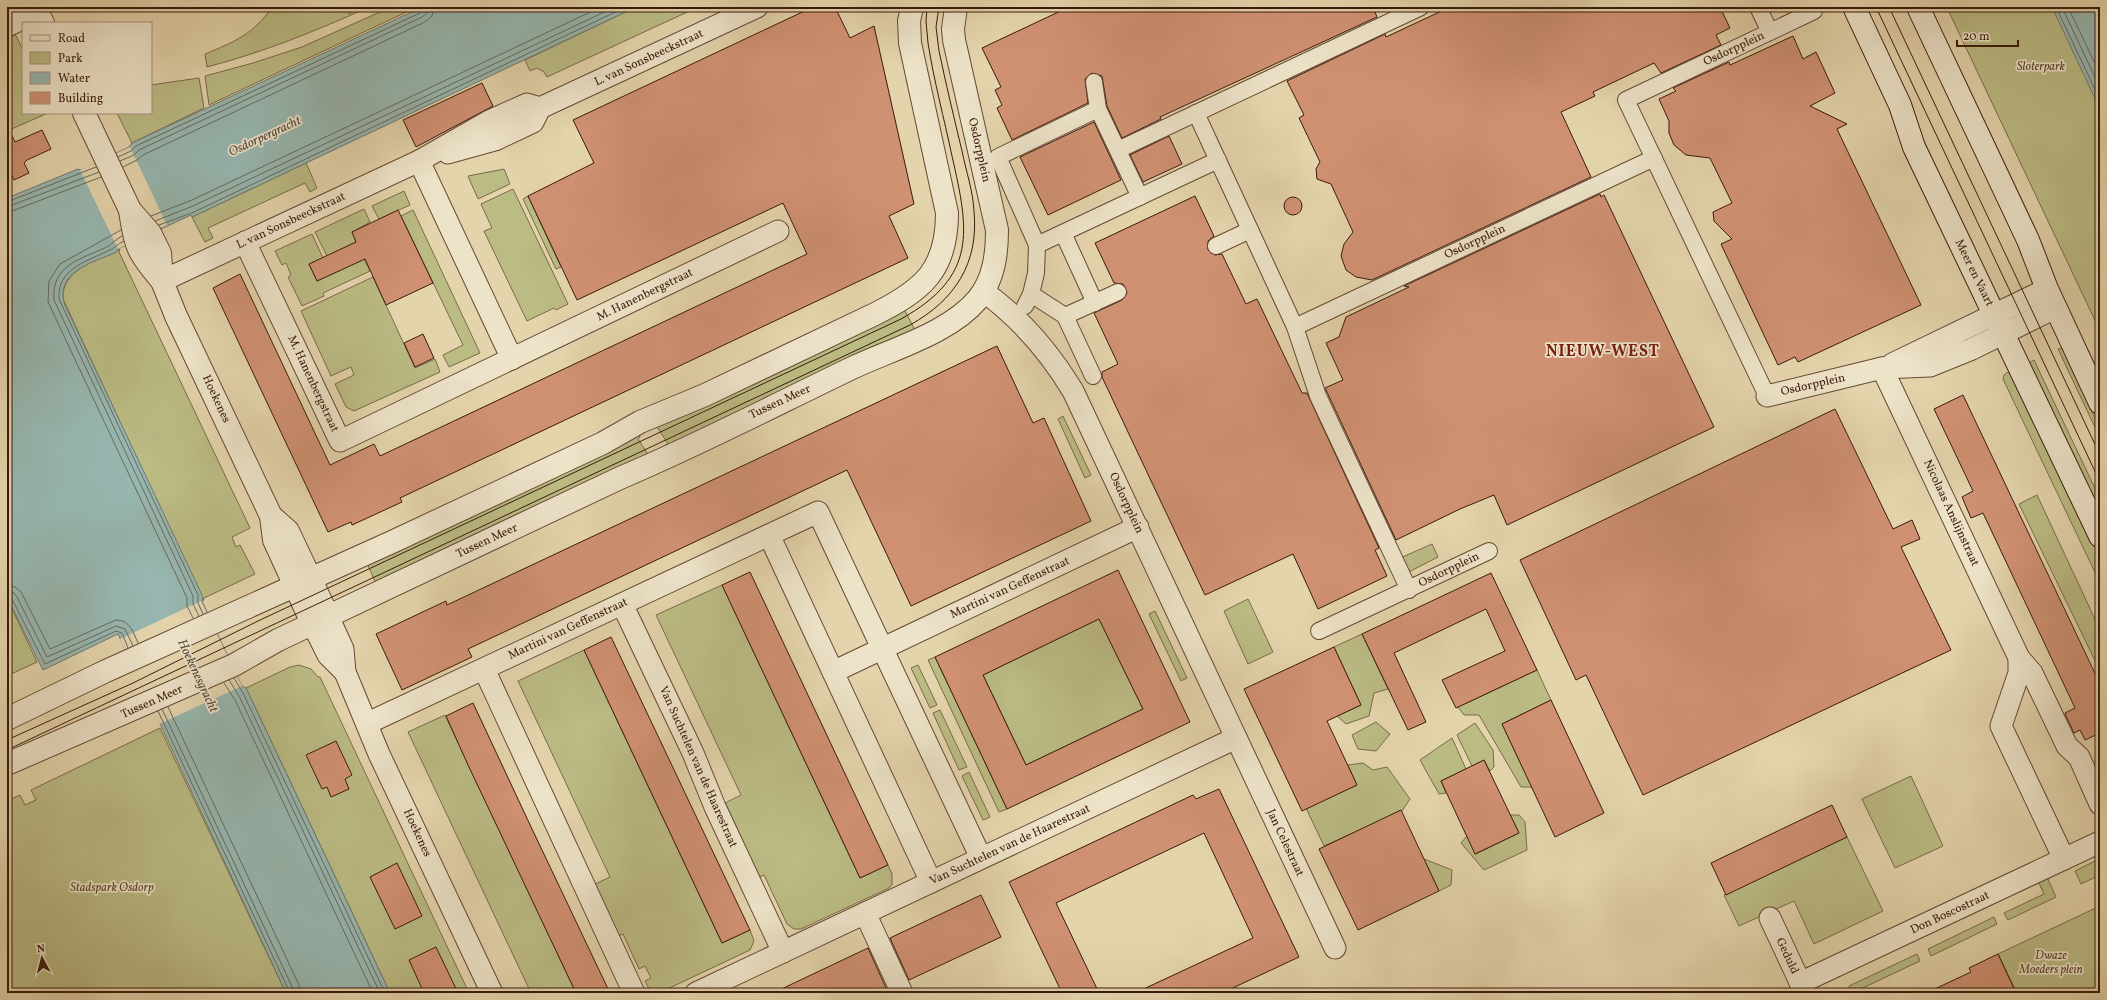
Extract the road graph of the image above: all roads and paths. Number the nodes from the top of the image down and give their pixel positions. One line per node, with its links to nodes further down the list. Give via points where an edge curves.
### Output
1 (757, 7): 19 (street, L. van Sonsbeeckstraat, via 540,108 533,122 495,140)
2 (912, 7): 45 (street, via 909,21 910,43 947,213 943,250 934,269 914,291 875,314 705,395 640,422 603,443)
3 (956, 7): 28 (street, Osdorpplein, via 954,40 997,230 996,258)
4 (1421, 7): 14 (street)
5 (1758, 7): 11 (street, Osdorpplein)
6 (1854, 7): 34 (street, Meer en Vaart, via 1900,105 1914,147)
7 (1918, 7): 30 (street, via 2028,240)
8 (1814, 11): 11 (street, Osdorpplein)
9 (38, 14): 10 (street)
10 (7, 26)
11 (1770, 32): 17 (street, Osdorpplein, via 1626,100)
12 (1094, 82): 13 (street)
13 (1098, 109): 16 (street); 25 (street, Osdorpplein, via 998,157)
14 (1196, 113): 16 (street); 18 (street, Osdorpplein)
15 (84, 114): 27 (street, Hoekenes, via 142,237 144,260)
16 (1118, 150): 20 (street)
17 (1654, 158): 35 (street, Osdorpplein); 39 (street, Osdorpplein)
18 (1218, 160): 20 (street); 21 (street, Osdorpplein)
19 (419, 161): 24 (street, L. van Sonsbeeckstraat); 36 (street)
20 (1140, 197): 23 (street)
21 (1250, 230): 26 (street); 35 (street, Osdorpplein)
22 (778, 231): 36 (street, M. Hanenbergstraat)
23 (1063, 233): 25 (street); 31 (street)
24 (245, 242): 27 (street, L. van Sonsbeeckstraat); 36 (street, M. Hanenbergstraat, via 340,441)
25 (1038, 245): 33 (street, Osdorpplein, via 1036,273 1028,300)
26 (1216, 246)
27 (162, 281): 45 (street, Hoekenes, via 176,316 271,516 288,531)
28 (983, 291): 32 (street, Osdorpplein); 41 (street, Osdorpplein, via 1016,318 1061,372 1073,391)
29 (1118, 292): 31 (street)
30 (2051, 298): 34 (street, Osdorpplein); 40 (street)
31 (1095, 302): 33 (street)
32 (965, 312): 48 (street, Tussen Meer, via 934,332)
33 (1065, 316): 38 (street)
34 (1999, 324): 37 (street, Osdorpplein); 43 (street, Meer en Vaart)
35 (1295, 327): 46 (street, Osdorpplein, via 1316,393)
36 (512, 359)
37 (1882, 368): 39 (street, Osdorpplein); 51 (street, Nicolaas Anslijnstraat)
38 (1093, 376)
39 (1767, 396)
40 (2100, 403)
41 (1138, 527): 50 (street, Martini van Geffenstraat); 56 (street, Osdorpplein)
42 (768, 535): 47 (street, Martini van Geffenstraat); 50 (street, Martini van Geffenstraat, via 818,512); 53 (street)
43 (2100, 536)
44 (1489, 551): 46 (street, Osdorpplein)
45 (303, 582): 48 (street, Hoekenes); 54 (street)
46 (1409, 590): 49 (street, Osdorpplein)
47 (622, 604): 52 (street, Martini van Geffenstraat); 66 (street, Van Suchtelen van de Haarestraat, via 694,753)
48 (320, 620): 55 (street, Hoekenes, via 328,655 345,672); 57 (street, Tussen Meer, via 268,644 234,665)
49 (1319, 631)
50 (882, 648): 53 (street, Martini van Geffenstraat); 60 (street, Martini van Geffenstraat)
51 (2019, 658): 58 (street, Nicolaas Anslijnstraat, via 2032,673 2067,746 2078,757); 61 (street, Nicolaas Anslijnstraat, via 2019,673 2001,726)
52 (484, 669): 55 (street, Martini van Geffenstraat); 69 (street)
53 (833, 672): 62 (street)
54 (7, 719)
55 (368, 723): 68 (street, Hoekenes, via 379,754)
56 (1236, 738): 60 (street, Van Suchtelen van de Haarestraat); 65 (street, Jan Celestraat)
57 (7, 764)
58 (2100, 804)
59 (2100, 842): 61 (street, Don Boscostraat)
60 (982, 858): 62 (street, Van Suchtelen van de Haarestraat)
61 (2064, 859): 67 (street, Don Boscostraat)
62 (931, 882): 63 (street, Van Suchtelen van de Haarestraat)
63 (865, 913): 66 (street, Van Suchtelen van de Haarestraat); 71 (street)
64 (1770, 918): 67 (street, Geduld)
65 (1335, 948)
66 (783, 952): 70 (street, Van Suchtelen van de Haarestraat)
67 (1802, 988)
68 (492, 993)
69 (634, 993)
70 (696, 993)
71 (902, 993)

